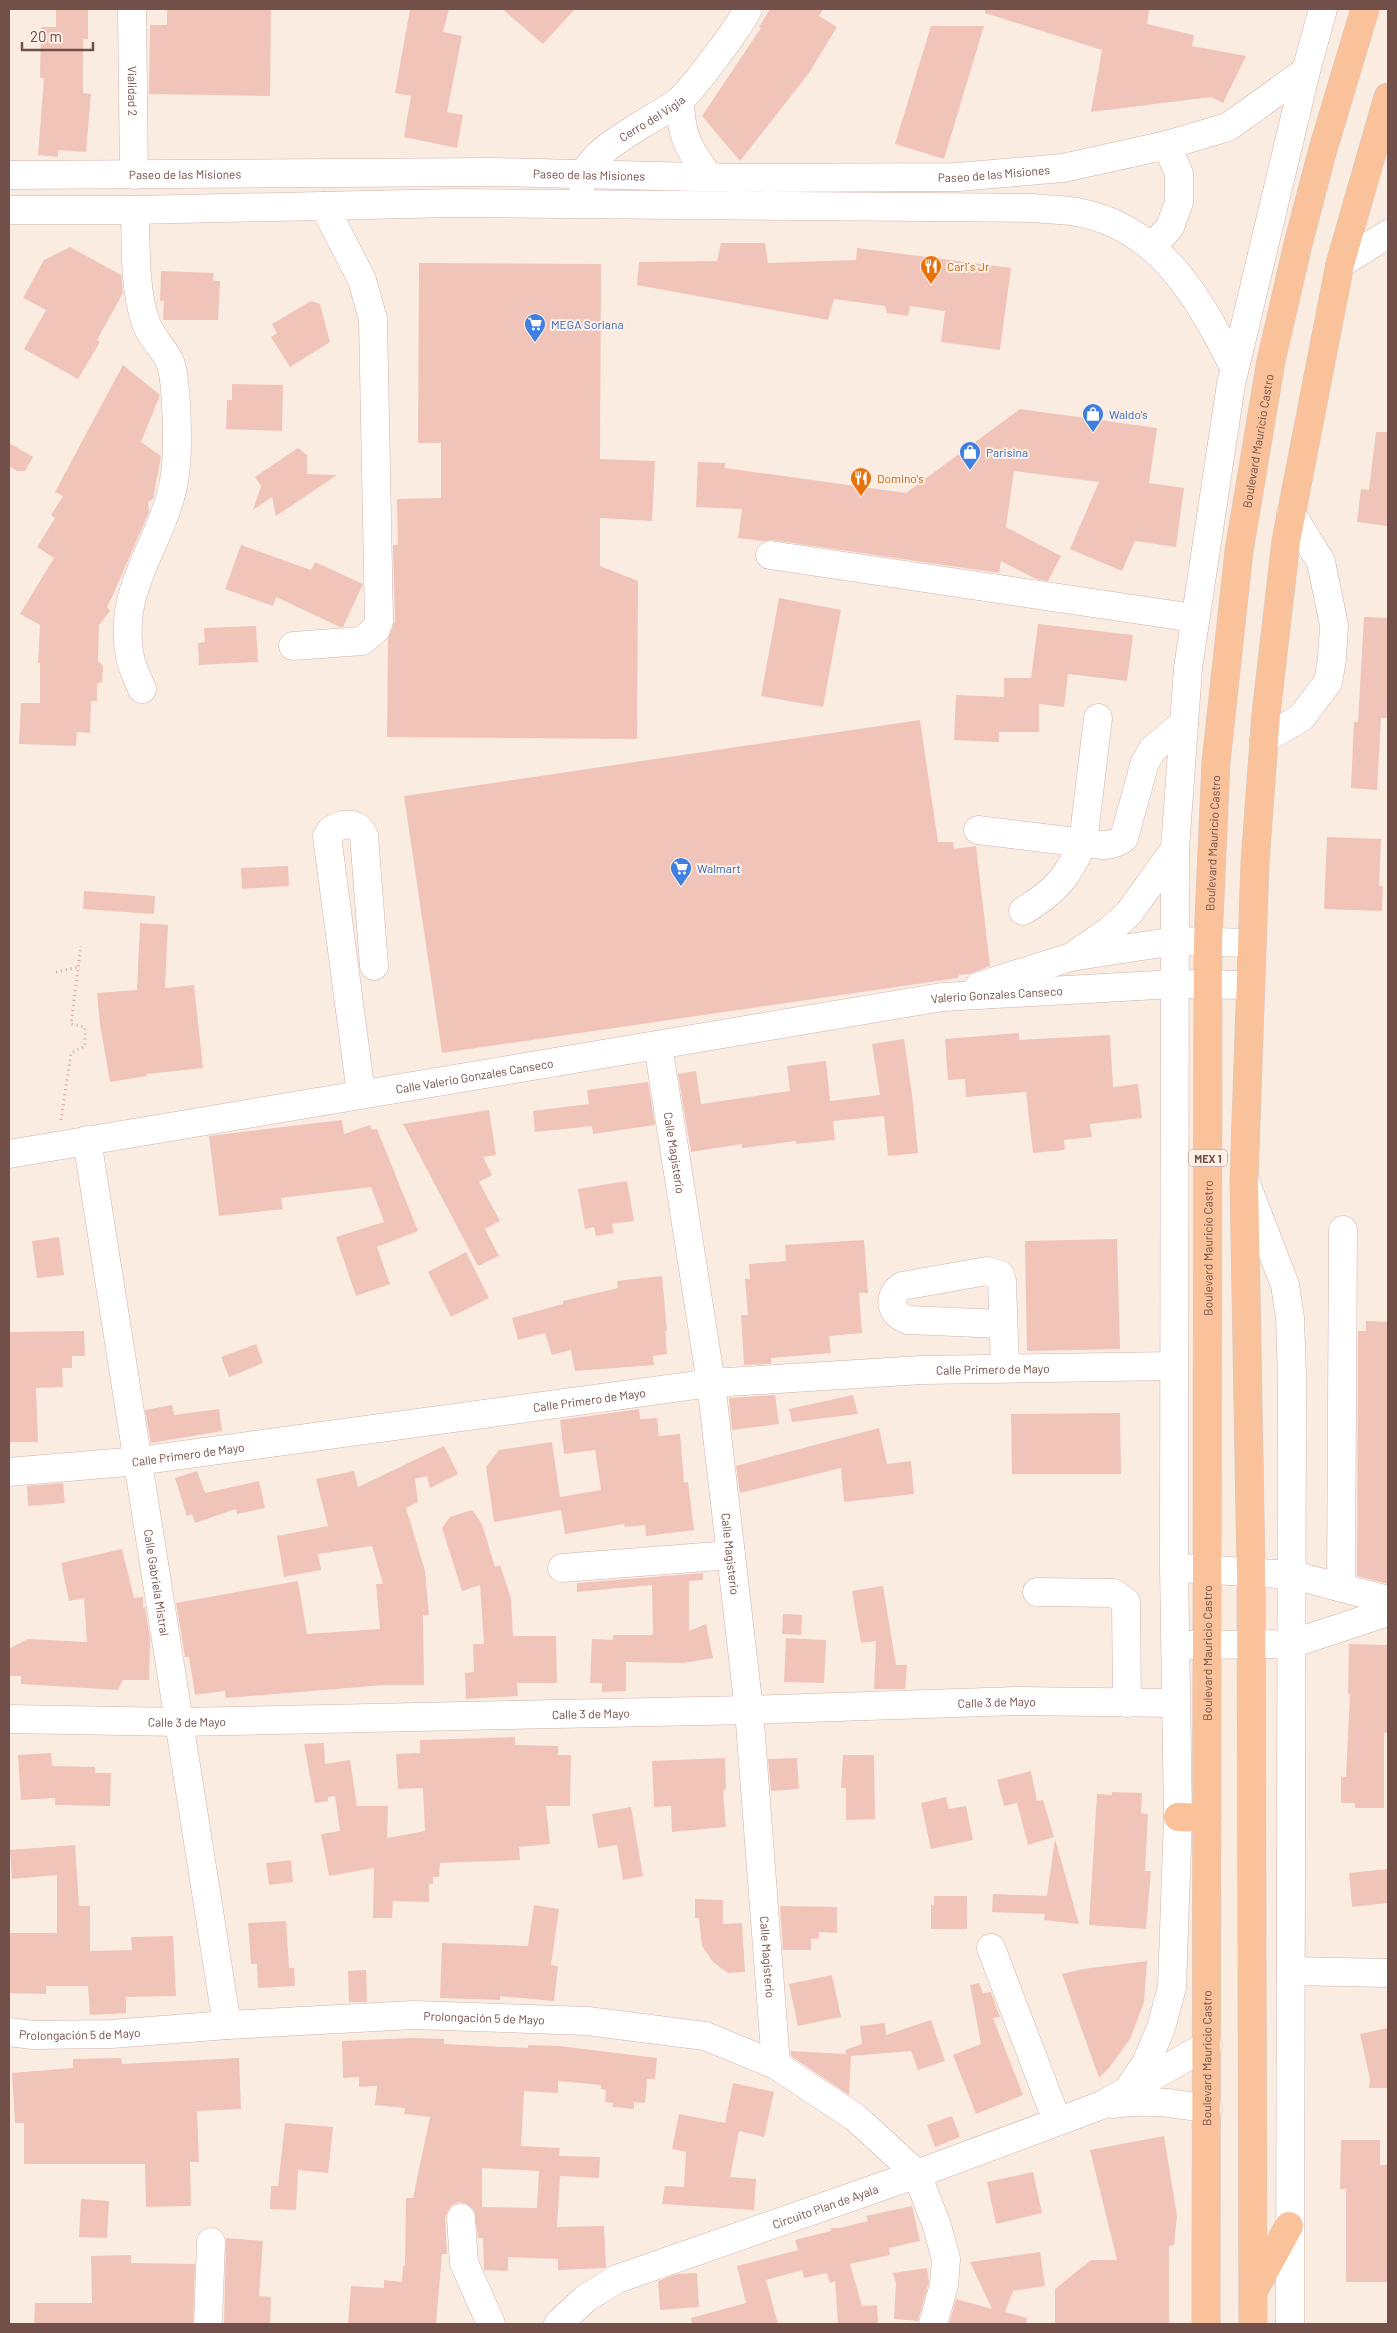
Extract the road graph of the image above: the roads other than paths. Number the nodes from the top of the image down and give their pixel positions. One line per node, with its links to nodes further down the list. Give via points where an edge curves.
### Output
1 (132, 9): 11 (street, Vialidad 2)
2 (748, 9): 7 (street)
3 (1323, 9): 5 (street)
4 (1365, 9): 36 (main road, Boulevard Mauricio Castro / MEX 1, via 1298,244 1271,361 1240,542 1216,762)
5 (1306, 71): 8 (street, Paseo de las Misiones, via 1228,127); 22 (street)
6 (1388, 97): 21 (main road, MEX 1)
7 (680, 100): 10 (street, Cerro del Vigia, via 609,146); 13 (street, Cerro del Vigia, via 681,125 686,140)
8 (1167, 145): 13 (street, Paseo de las Misiones, via 1063,168 958,178); 20 (street, via 1179,174 1179,202 1170,227)
9 (404, 173): 10 (street, Paseo de las Misiones); 11 (street, Paseo de las Misiones); 15 (street)
10 (583, 174): 13 (street, Paseo de las Misiones); 14 (street)
11 (134, 175): 12 (street, Paseo de las Misiones)
12 (9, 176)
13 (709, 177)
14 (581, 204): 15 (street); 20 (street, via 1034,208 1086,214 1130,230)
15 (406, 205): 16 (street)
16 (324, 206): 18 (street); 26 (street, via 362,280 373,319 379,621 376,629 362,641)
17 (9, 210): 18 (street)
18 (136, 210): 27 (street, via 141,302 146,324 170,362 175,385 176,464 170,501 133,588 127,626 130,658)
19 (1388, 234): 21 (street)
20 (1152, 247): 22 (street, via 1176,269)
21 (1340, 264): 23 (main road, MEX 1)
22 (1234, 367): 25 (street)
23 (1291, 513): 30 (main road, MEX 1); 30 (street, via 1321,562 1334,625 1332,659 1328,682 1301,718)
24 (770, 555): 25 (street)
25 (1194, 618): 29 (street)
26 (293, 646)
27 (142, 689)
28 (1098, 718): 32 (street)
29 (1184, 723): 32 (street, via 1153,749 1145,762 1124,838 1108,846); 33 (street)
30 (1264, 739): 37 (main road, MEX 1)
31 (978, 830): 32 (street)
32 (1083, 843): 34 (street, via 1070,870 1058,885)
33 (1175, 849): 35 (street); 38 (street, via 1129,913)
34 (1023, 911)
35 (1175, 941): 36 (street, Valerio Gonzales Canseco); 38 (street, Valerio Gonzales Canseco); 40 (street)
36 (1208, 941): 37 (street, Valerio Gonzales Canseco); 41 (main road, Boulevard Mauricio Castro / MEX 1)
37 (1252, 944): 42 (main road, MEX 1)
38 (1071, 957): 43 (street, Valerio Gonzales Canseco)
39 (374, 966): 45 (street, via 364,835 357,826 347,824 332,830 327,836)
40 (1175, 984): 41 (street, Valerio Gonzales Canseco); 43 (street, Valerio Gonzales Canseco); 51 (street)
41 (1208, 984): 42 (street, Valerio Gonzales Canseco); 59 (main road, Boulevard Mauricio Castro / MEX 1)
42 (1250, 985): 48 (main road, MEX 1)
43 (942, 997): 44 (street, Calle Valerio Gonzales Canseco)
44 (658, 1045): 45 (street, Calle Valerio Gonzales Canseco); 53 (street, Calle Magisterio)
45 (362, 1094): 46 (street, Calle Valerio Gonzales Canseco)
46 (87, 1140): 47 (street, Calle Valerio Gonzales Canseco); 54 (street, Calle Gabriela Mistral)
47 (9, 1154)
48 (1244, 1179): 60 (main road, MEX 1); 61 (street, via 1285,1285 1290,1318)
49 (1342, 1230): 62 (street)
50 (1003, 1324): 52 (street)
51 (1174, 1366): 52 (street, Calle Primero de Mayo); 57 (street)
52 (1005, 1368): 53 (street, Calle Primero de Mayo)
53 (711, 1383): 54 (street, Calle Primero de Mayo); 56 (street, Calle Magisterio)
54 (138, 1461): 55 (street, Calle Primero de Mayo); 74 (street, Calle Gabriela Mistral)
55 (9, 1472)
56 (731, 1555): 58 (street); 72 (street, Calle Magisterio)
57 (1174, 1567): 59 (street); 66 (street)
58 (562, 1568)
59 (1208, 1568): 60 (street); 68 (main road, Boulevard Mauricio Castro / MEX 1)
60 (1251, 1572): 61 (street); 69 (main road, MEX 1)
61 (1293, 1575): 62 (street); 67 (street)
62 (1341, 1588): 64 (street)
63 (1037, 1592): 70 (street, via 1114,1592 1126,1602)
64 (1388, 1600)
65 (1388, 1612): 67 (street)
66 (1175, 1644): 68 (street); 71 (street)
67 (1292, 1644): 69 (street); 78 (street)
68 (1209, 1645): 69 (street); 76 (main road, Boulevard Mauricio Castro / MEX 1)
69 (1251, 1645): 92 (main road, MEX 1)
70 (1127, 1702): 71 (street, Calle 3 de Mayo); 72 (street, Calle 3 de Mayo, via 1007,1701)
71 (1175, 1703): 75 (street)
72 (749, 1710): 74 (street, Calle 3 de Mayo); 83 (street, Calle Magisterio)
73 (9, 1719): 74 (street, Calle 3 de Mayo)
74 (179, 1722): 80 (street, Calle Gabriela Mistral)
75 (1178, 1817): 76 (main road); 84 (street, via 1172,1987 1158,2036 1146,2063)
76 (1207, 1818): 82 (main road, Boulevard Mauricio Castro / MEX 1)
77 (992, 1948): 87 (street)
78 (1291, 1971): 79 (street); 90 (street)
79 (1388, 1973)
80 (227, 2024): 81 (street, Prolongación 5 de Mayo, via 111,2034); 83 (street, Prolongación 5 de Mayo, via 414,2015 587,2021 705,2036)
81 (9, 2032)
82 (1208, 2045): 84 (street, Circuito Plan de Ayala); 86 (main road, Boulevard Mauricio Castro / MEX 1)
83 (776, 2065): 88 (street, Prolongación 5 de Mayo, via 856,2118)
84 (1127, 2092): 85 (street, Circuito Plan de Ayala)
85 (1102, 2105): 86 (street, Circuito Plan de Ayala, via 1141,2100); 87 (street, Circuito Plan de Ayala)
86 (1208, 2109): 97 (main road, Boulevard Mauricio Castro / MEX 1)
87 (1057, 2121): 88 (street, Circuito Plan de Ayala)
88 (917, 2174): 95 (street, Circuito Plan de Ayala, via 617,2279 586,2298); 96 (street, via 946,2259 944,2286)
89 (461, 2218): 94 (street, via 464,2264)
90 (1289, 2226): 92 (main road); 99 (street)
91 (211, 2242): 93 (street)
92 (1253, 2292): 98 (main road, MEX 1)
93 (208, 2324)
94 (491, 2324)
95 (558, 2324)
96 (933, 2324)
97 (1206, 2324)
98 (1253, 2324)
99 (1290, 2324)

